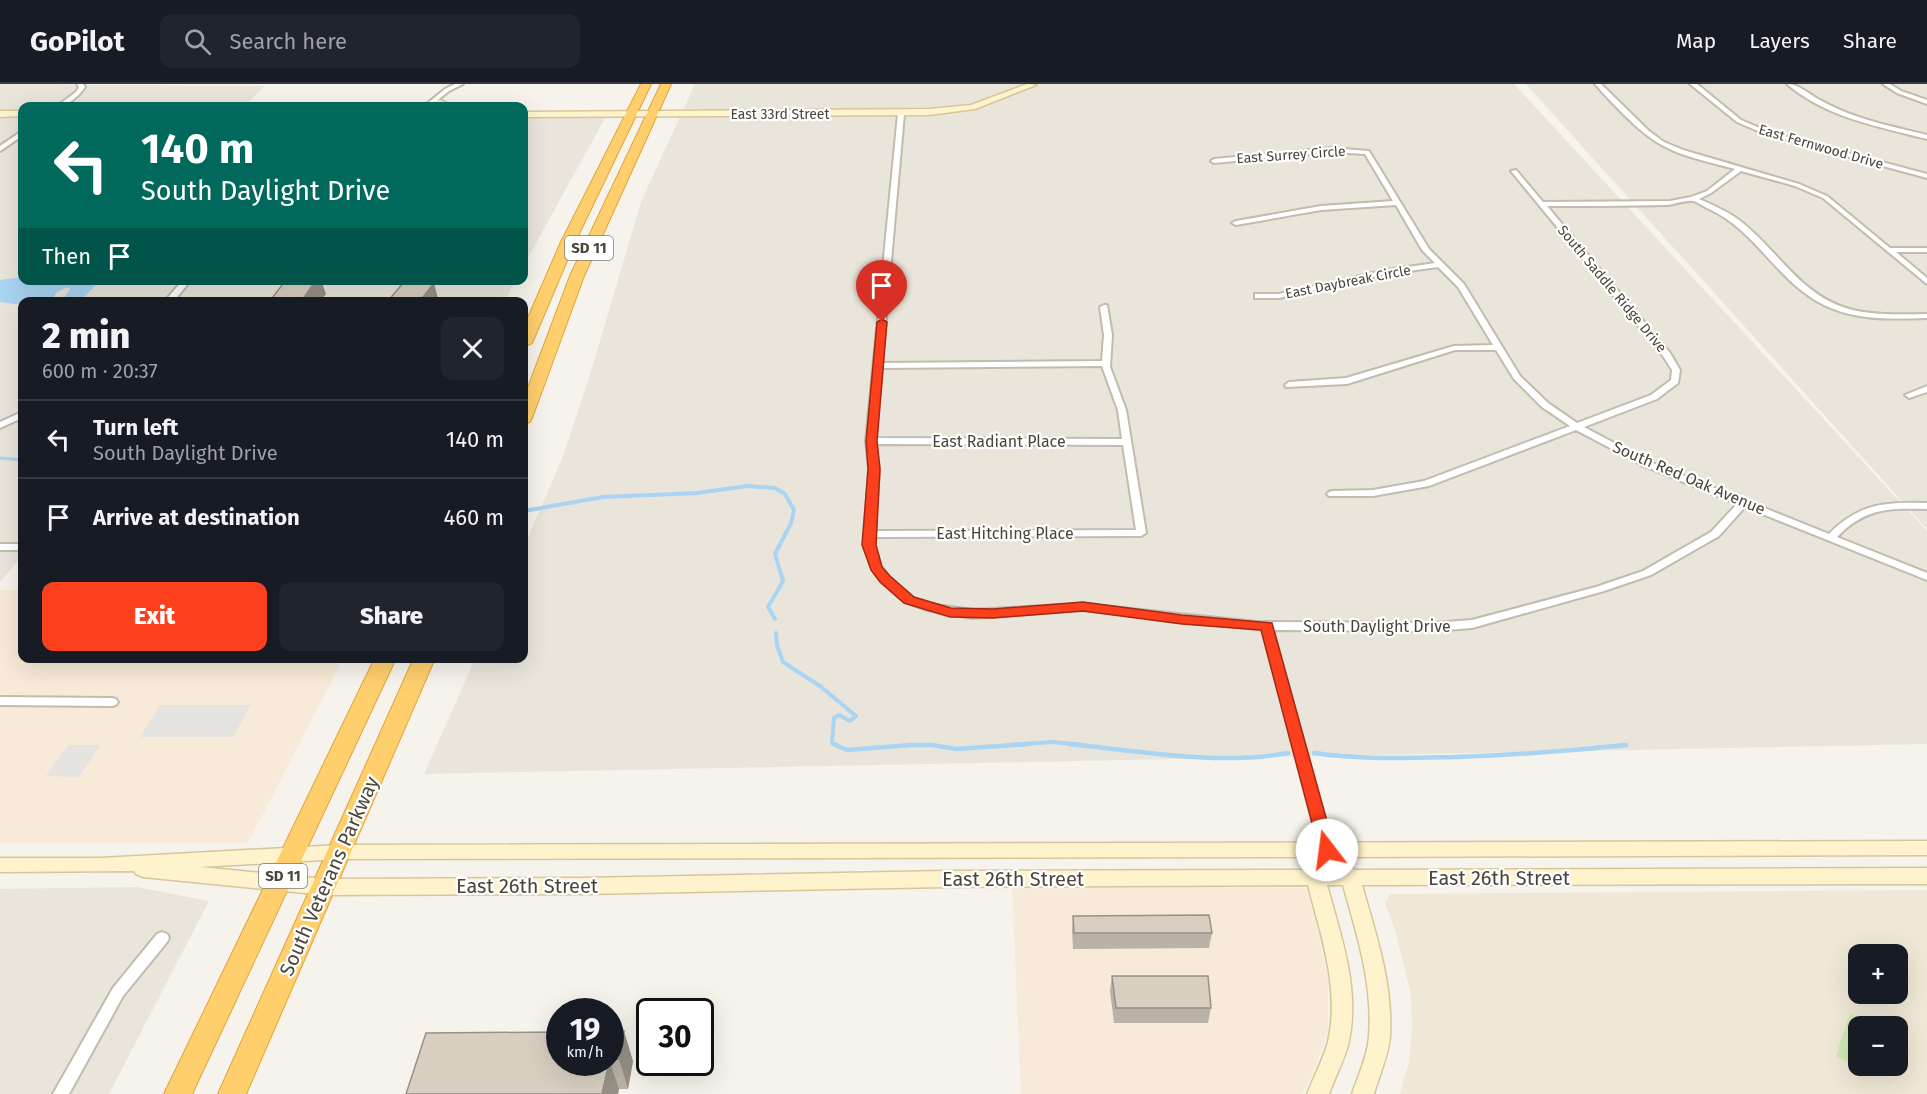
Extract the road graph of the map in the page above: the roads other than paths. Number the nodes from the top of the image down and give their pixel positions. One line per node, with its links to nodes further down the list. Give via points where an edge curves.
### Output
1 (80, 84): 10 (street, via 78,93)
2 (646, 84): 18 (highway, SD 11)
3 (666, 84): 19 (highway, SD 11)
4 (1598, 84): 25 (street, via 1662,143)
5 (1693, 84): 27 (street, East Fernwood Drive, via 1739,121 1767,134)
6 (1790, 84): 21 (street, via 1837,113)
7 (1886, 84): 13 (street)
8 (458, 85): 11 (street); 12 (street)
9 (1032, 85): 16 (main road, East 33rd Street, via 972,106)
10 (66, 102)
11 (432, 102)
12 (450, 102)
13 (1927, 102)
14 (0, 114): 15 (main road)
15 (18, 114)
16 (901, 114): 19 (main road, East 33rd Street); 44 (street, South Daylight Drive)
17 (528, 115): 18 (main road, East 33rd Street)
18 (630, 115): 19 (main road, East 33rd Street); 41 (highway, SD 11)
19 (651, 115): 48 (highway, SD 11, via 573,285)
20 (18, 136): 22 (street)
21 (1927, 137)
22 (0, 149)
23 (1367, 152): 24 (street, East Surrey Circle, via 1331,150); 29 (street, South Red Oak Avenue)
24 (1214, 160)
25 (1740, 168): 28 (street); 32 (street, via 1825,197)
26 (1514, 171): 30 (street, South Saddle Ridge Drive)
27 (1927, 176)
28 (1693, 199): 30 (street, via 1671,203); 40 (street, via 1740,224 1809,292 1828,305 1865,315)
29 (1397, 203): 31 (street, via 1321,208); 34 (street, South Red Oak Avenue)
30 (1541, 204): 51 (street, South Saddle Ridge Drive, via 1676,370 1675,381 1654,398)
31 (1236, 224)
32 (1890, 250): 33 (street); 35 (street)
33 (1927, 250)
34 (1438, 265): 37 (street, East Daybreak Circle, via 1278,296); 42 (street, South Red Oak Avenue, via 1461,286)
35 (1927, 282)
36 (183, 285): 38 (street)
37 (1258, 296)
38 (173, 297)
39 (1104, 307): 43 (street)
40 (1927, 316)
41 (528, 335)
42 (1498, 347): 45 (street, via 1454,348 1347,381); 51 (street, South Red Oak Avenue, via 1526,388)
43 (1106, 363): 44 (street); 53 (street, via 1122,410)
44 (878, 366): 52 (street, South Daylight Drive)
45 (1289, 385)
46 (1927, 389): 47 (street)
47 (1909, 395)
48 (528, 407)
49 (18, 417): 50 (street)
50 (0, 425)
51 (1576, 426): 54 (street, South Saddle Ridge Drive, via 1426,484 1373,494); 55 (street, South Red Oak Avenue, via 1647,464)
52 (872, 441): 53 (street, East Radiant Place); 57 (street, South Daylight Drive)
53 (1126, 442): 57 (street, East Hitching Place, via 1141,533)
54 (1332, 494)
55 (1744, 502): 58 (street, South Red Oak Avenue); 62 (street, South Daylight Drive, via 1714,534 1647,573 1509,615 1472,624 1433,627)
56 (1927, 506): 58 (street, via 1866,510 1845,520)
57 (870, 534): 62 (street, South Daylight Drive, via 870,555 885,579 909,600 927,607 972,614 1083,607)
58 (1831, 537): 61 (street, South Red Oak Avenue)
59 (0, 547): 60 (street)
60 (18, 547)
61 (1927, 577)
62 (1267, 626): 68 (street)
63 (384, 663): 70 (highway, SD 11)
64 (423, 663): 69 (highway, South Veterans Parkway / SD 11)
65 (0, 701): 66 (street)
66 (112, 702)
67 (1927, 848): 68 (main road, East 26th Street)
68 (1327, 850): 69 (main road, East 26th Street); 74 (main road); 75 (main road)
69 (340, 852): 70 (main road, East 26th Street); 77 (highway, South Veterans Parkway / SD 11)
70 (294, 854): 72 (main road, East 26th Street); 76 (highway, SD 11)
71 (0, 865): 72 (main road, East 26th Street)
72 (101, 865): 76 (main road, East 26th Street)
73 (1927, 876): 75 (main road, East 26th Street)
74 (1316, 878): 75 (main road, East 26th Street); 77 (main road, East 26th Street); 82 (main road, via 1339,968 1342,1006 1338,1042)
75 (1350, 878): 83 (main road, via 1379,993 1380,1038)
76 (280, 882): 77 (main road, East 26th Street); 80 (highway, SD 11)
77 (324, 886): 81 (highway, South Veterans Parkway / SD 11)
78 (162, 938): 79 (street, via 118,992)
79 (61, 1094)
80 (178, 1094)
81 (232, 1094)
82 (1318, 1094)
83 (1363, 1094)

